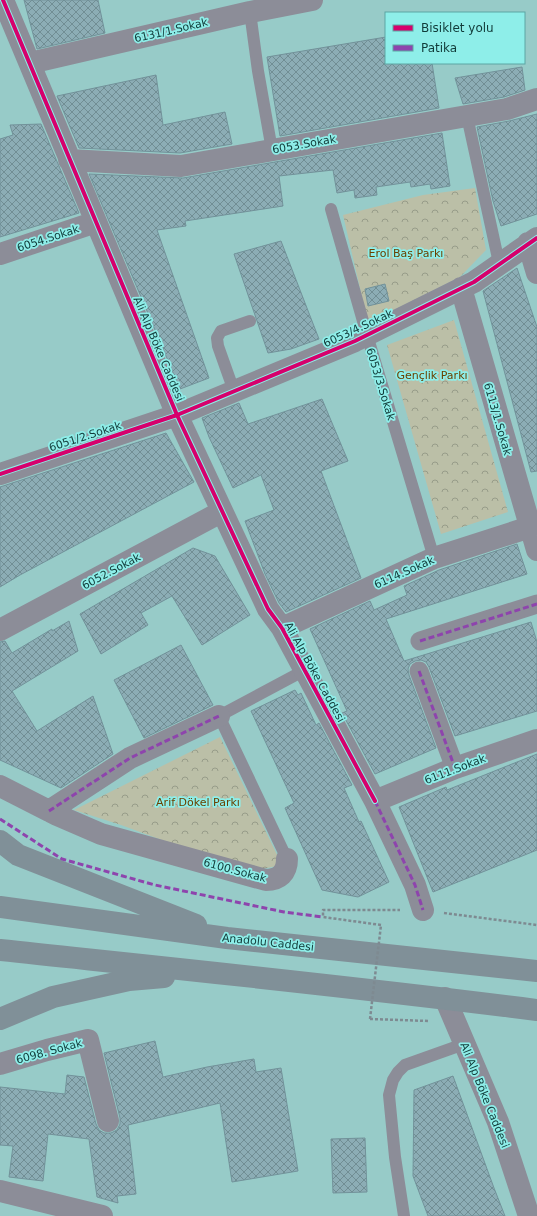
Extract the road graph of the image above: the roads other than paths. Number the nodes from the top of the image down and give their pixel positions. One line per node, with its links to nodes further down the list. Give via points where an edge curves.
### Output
1 (3, 0): 4 (street, Ali Alp Böke Caddesi)
2 (312, 0): 3 (street, 6131/1.Sokak)
3 (250, 12): 4 (street, 6131/1.Sokak); 7 (lane)
4 (30, 63): 8 (street, Ali Alp Böke Caddesi)
5 (537, 99): 6 (street, 6053.Sokak)
6 (467, 116): 7 (street, 6053.Sokak); 13 (lane)
7 (272, 150): 8 (street, 6053.Sokak, via 181,166)
8 (69, 160): 10 (street, Ali Alp Böke Caddesi)
9 (331, 209): 17 (lane, 6053/3.Sokak)
10 (96, 222): 12 (street, 6054.Sokak); 19 (street, Ali Alp Böke Caddesi)
11 (532, 240): 13 (street, 6053/4.Sokak); 14 (street)
12 (0, 254)
13 (499, 264): 15 (street, 6053/4.Sokak)
14 (537, 273)
15 (461, 288): 17 (street, 6053/4.Sokak); 22 (street, 6113/1.Sokak)
16 (250, 321): 18 (lane, via 221,331 217,338)
17 (367, 335): 18 (street, 6053/4.Sokak); 24 (lane, 6053/3.Sokak)
18 (234, 391): 19 (street, 6053/4.Sokak)
19 (176, 415): 20 (street, 6051/2.Sokak); 21 (street, Ali Alp Böke Caddesi)
20 (0, 474)
21 (221, 512): 26 (street, Ali Alp Böke Caddesi, via 268,609); 27 (street, 6052.Sokak)
22 (530, 527): 23 (street, 6113/1.Sokak); 24 (street, 6114.Sokak)
23 (537, 550)
24 (434, 558): 26 (street, 6114.Sokak)
25 (537, 604): 28 (street)
26 (282, 628): 29 (street, Ali Alp Böke Caddesi)
27 (0, 630)
28 (420, 641)
29 (305, 670): 31 (lane); 35 (street, Ali Alp Böke Caddesi)
30 (419, 671): 33 (street)
31 (220, 716): 36 (street, via 130,758); 38 (lane, 6100.Sokak)
32 (537, 740): 33 (street, 6111.Sokak)
33 (455, 768): 35 (street, 6111.Sokak)
34 (0, 786): 36 (street, 6100.Sokak)
35 (375, 801): 40 (street, Ali Alp Böke Caddesi, via 415,885)
36 (49, 811): 38 (street, 6100.Sokak, via 101,834 266,880 273,880 285,872)
37 (0, 841): 41 (highway, via 18,855)
38 (287, 859)
39 (0, 907): 41 (highway, Anadolu Caddesi)
40 (423, 910)
41 (226, 938): 43 (highway, Anadolu Caddesi)
42 (0, 950): 44 (highway)
43 (537, 971)
44 (213, 972): 45 (highway); 47 (highway, via 129,980 53,997)
45 (445, 998): 46 (highway); 48 (street, Ali Alp Böke Caddesi)
46 (537, 1010)
47 (0, 1019)
48 (464, 1044): 54 (lane, via 405,1065 390,1087 389,1103); 55 (street, Ali Alp Böke Caddesi, via 498,1122)
49 (0, 1064): 50 (street, 6098. Sokak, via 88,1040)
50 (108, 1121)
51 (0, 1192): 52 (street)
52 (38, 1208): 53 (street)
53 (102, 1216)
54 (404, 1216)
55 (529, 1216)

